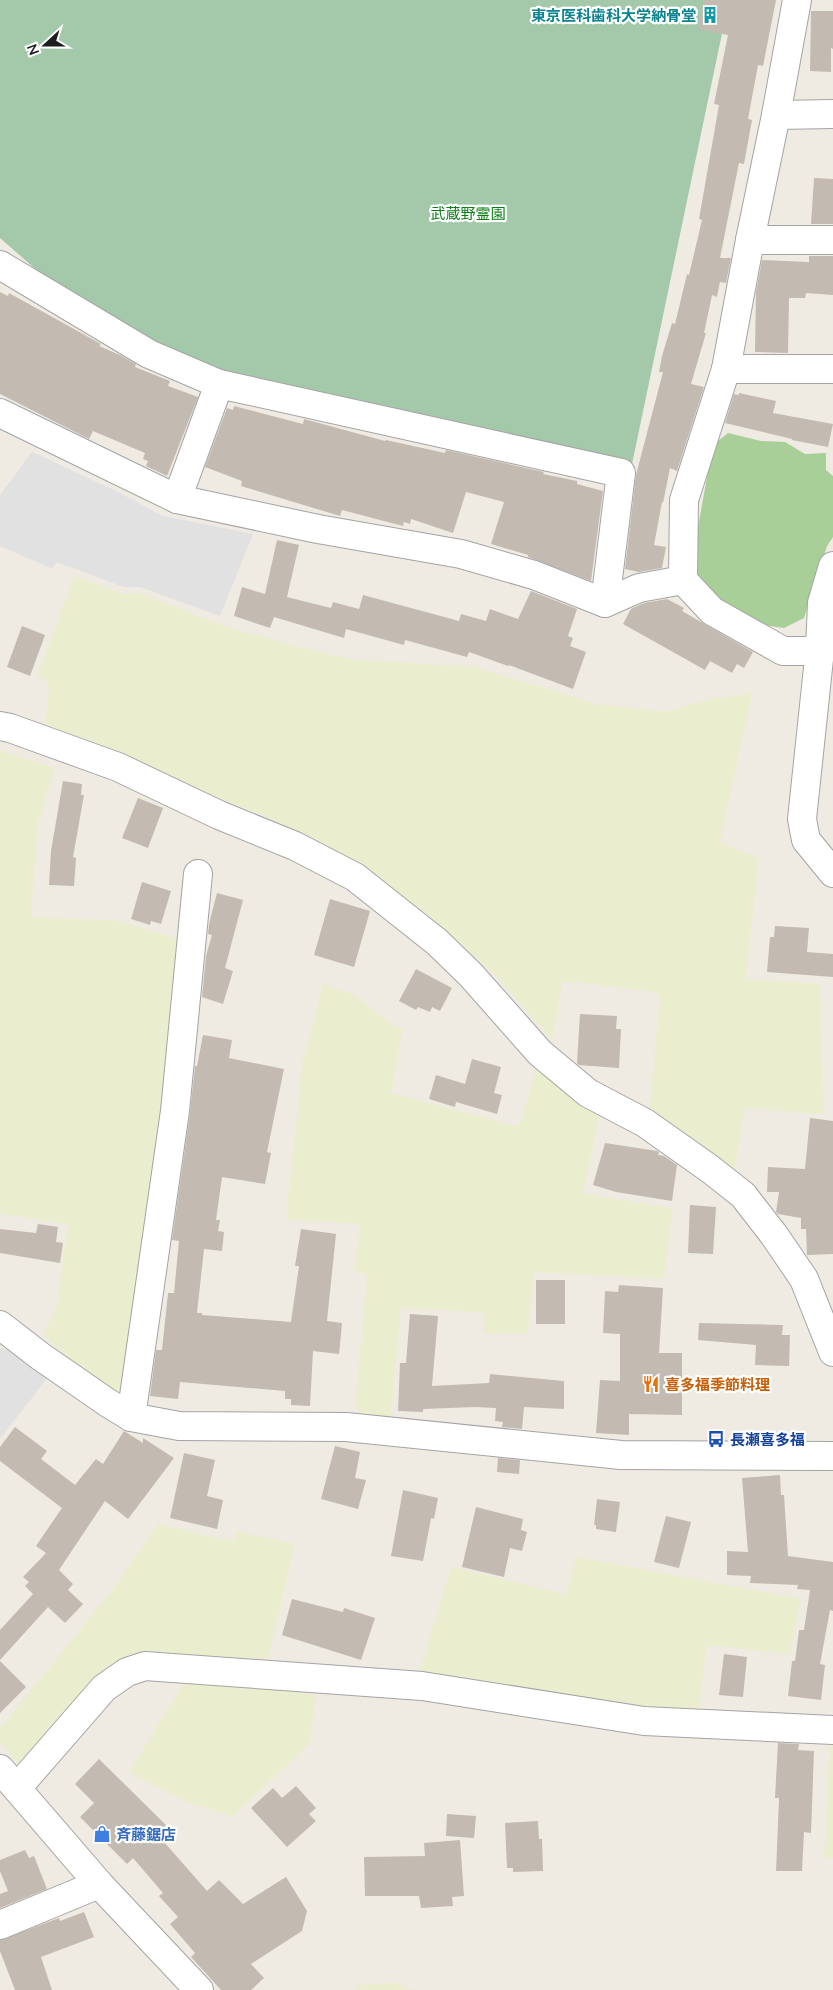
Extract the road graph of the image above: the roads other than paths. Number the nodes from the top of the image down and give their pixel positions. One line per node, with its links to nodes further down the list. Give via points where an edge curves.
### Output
1 (797, 0): 3 (street)
2 (833, 114): 3 (street)
3 (776, 115): 4 (street)
4 (750, 240): 5 (street); 8 (street)
5 (833, 240)
6 (0, 266): 9 (street, via 149,354)
7 (833, 369): 8 (street)
8 (726, 370): 13 (street, via 684,500)
9 (219, 384): 11 (street); 14 (street, via 621,473)
10 (0, 413): 11 (street)
11 (177, 499): 14 (street, via 318,529 461,554 534,575)
12 (833, 566): 15 (street, via 822,603)
13 (683, 580): 14 (street, via 639,588); 15 (street, via 712,611 783,651)
14 (604, 603)
15 (827, 648): 17 (street, via 802,819 806,840)
16 (0, 726): 21 (street, via 118,767 219,815 295,846 355,877 437,942 471,975 540,1054 588,1093 645,1123 743,1195 804,1278)
17 (833, 873)
18 (198, 874): 22 (street, via 175,1111)
19 (0, 1325): 20 (street)
20 (10, 1340): 22 (street)
21 (833, 1352)
22 (131, 1417): 23 (street, via 179,1426 346,1427 621,1455)
23 (833, 1456)
24 (833, 1730): 25 (street, via 644,1721 422,1686 145,1666 127,1672 104,1688)
25 (9, 1778): 26 (street)
26 (99, 1884): 27 (street); 28 (street)
27 (0, 1925)
28 (199, 1990)

